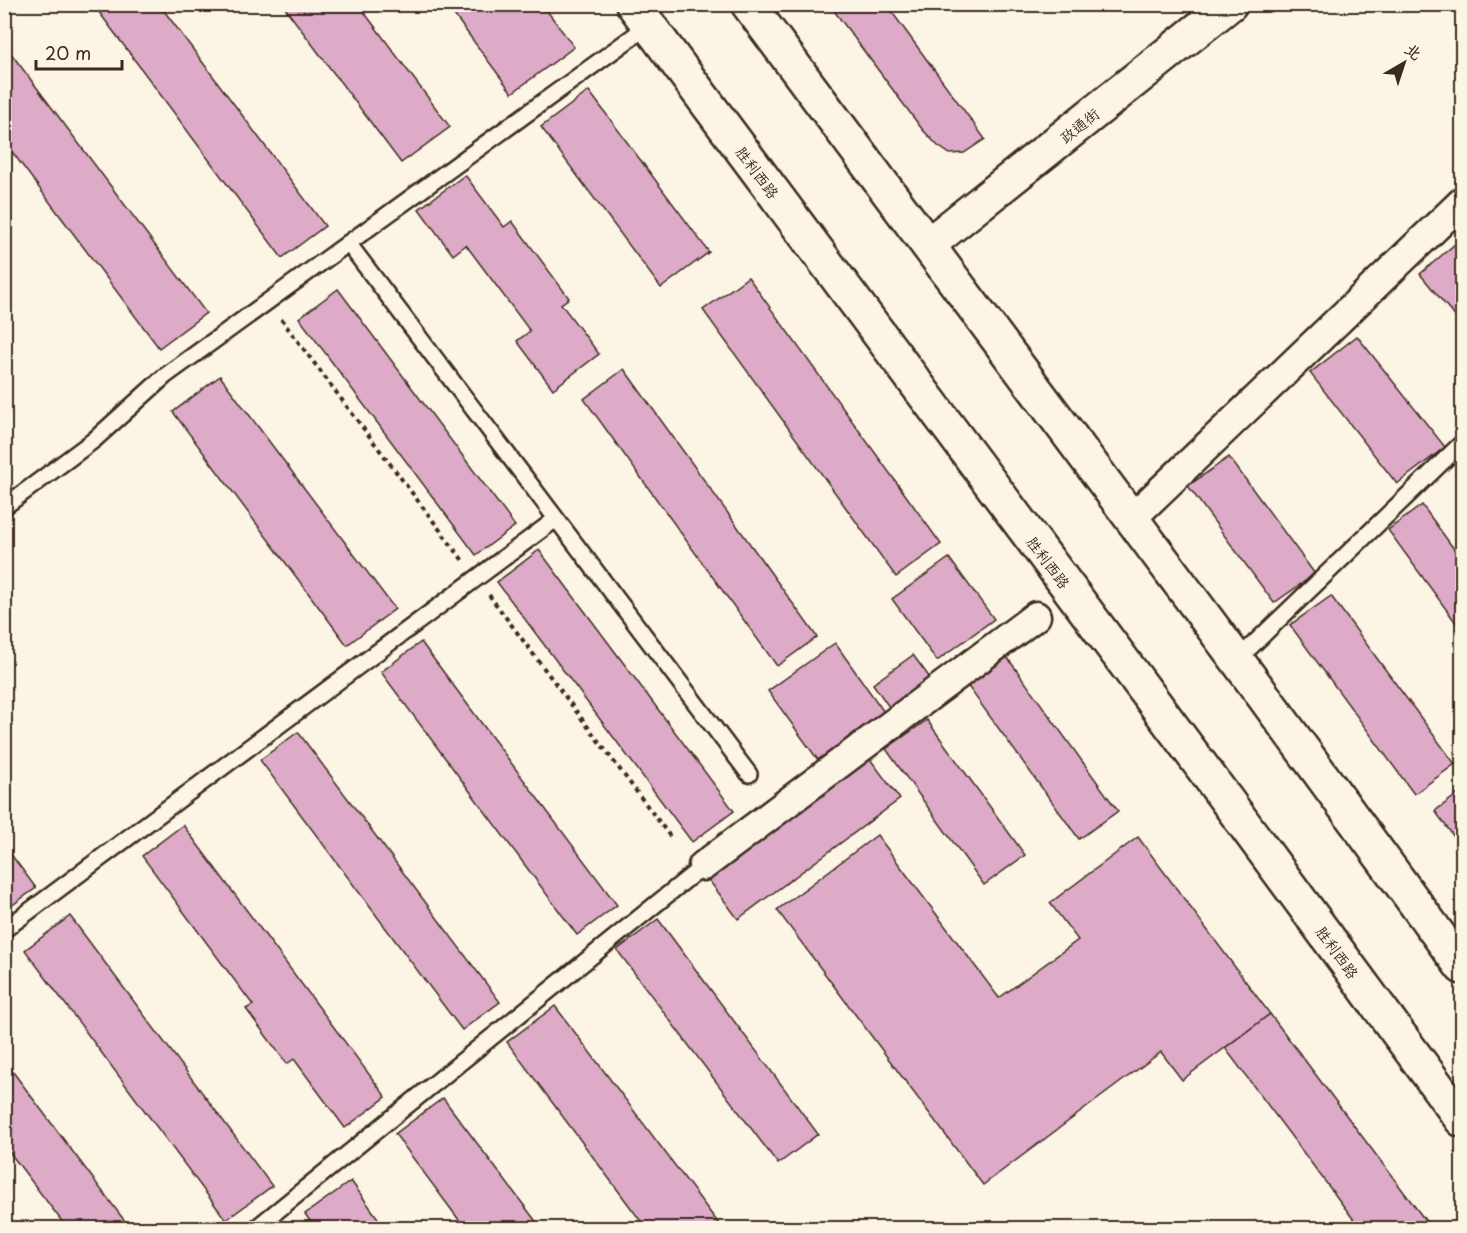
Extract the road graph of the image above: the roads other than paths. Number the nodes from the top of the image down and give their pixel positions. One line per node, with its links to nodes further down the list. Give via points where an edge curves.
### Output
1 (748, 4): 6 (main road)
2 (1230, 4): 6 (main road, 政通街)
3 (641, 15): 5 (lane); 17 (main road, 胜利西路)
4 (1462, 202): 10 (street)
5 (348, 243): 8 (lane, via 165,376 94,440); 9 (lane)
6 (928, 245): 10 (main road)
7 (1462, 443): 12 (lane)
8 (4, 507)
9 (556, 519): 13 (lane); 15 (lane)
10 (1131, 519): 12 (main road)
11 (1036, 616): 14 (street)
12 (1237, 660): 16 (main road)
13 (749, 774)
14 (703, 866): 18 (lane)
15 (4, 930)
16 (1462, 967)
17 (1462, 1120)
18 (256, 1228)

